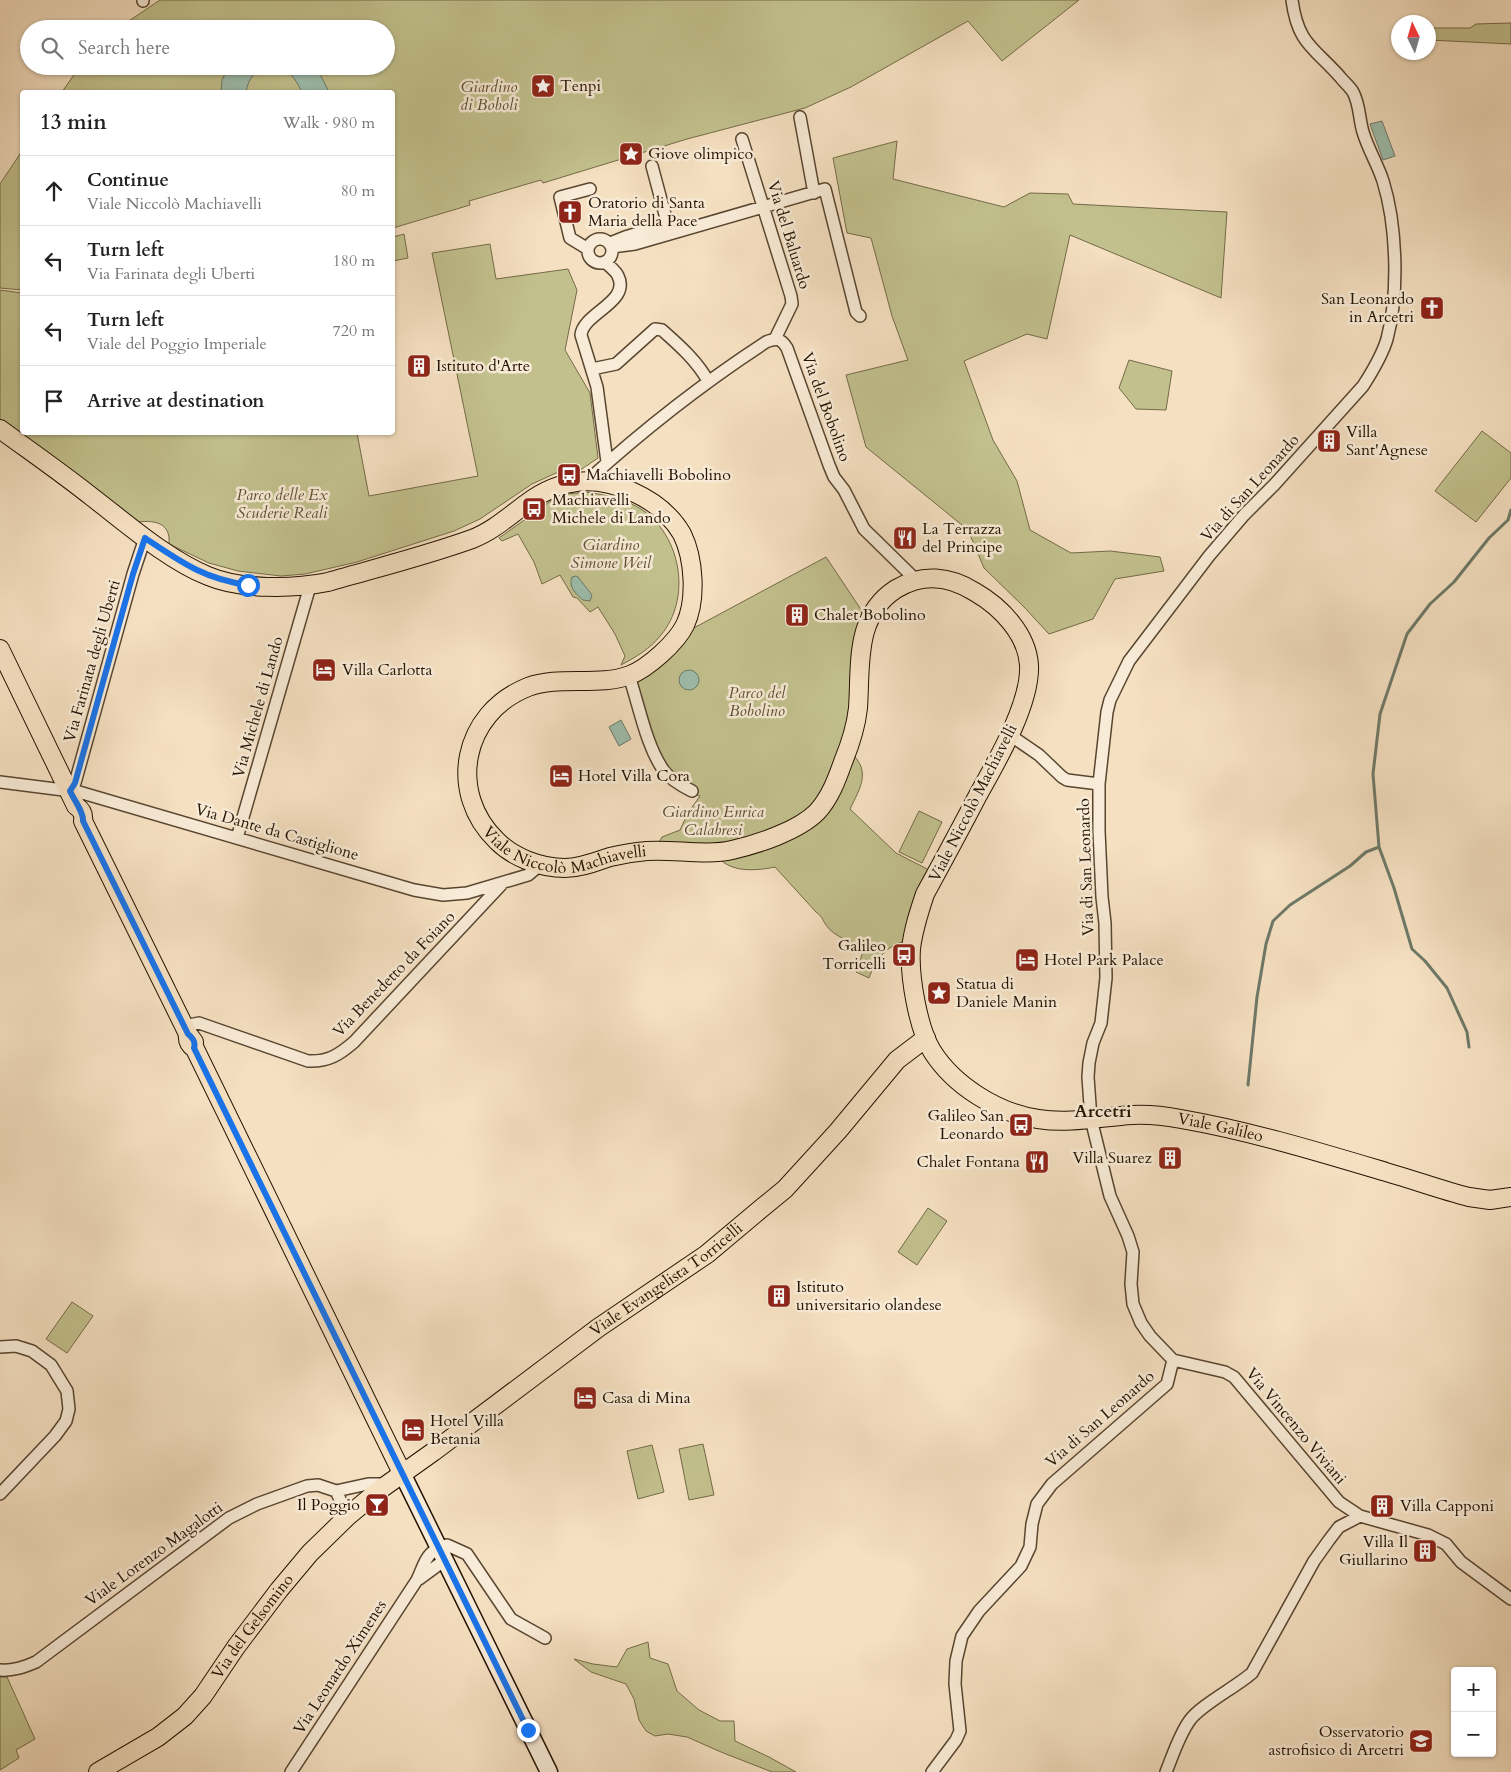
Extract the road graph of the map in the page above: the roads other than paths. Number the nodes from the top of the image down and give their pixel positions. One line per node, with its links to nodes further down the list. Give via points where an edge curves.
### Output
1 (1292, 0): 25 (street, Via di San Leonardo, via 1298,28 1308,46 1352,91 1359,107 1363,133 1385,188 1390,208 1394,261 1391,317 1386,341 1374,370 1363,386 1209,556 1129,661 1110,700)
2 (800, 116): 6 (street)
3 (742, 139): 7 (street, Via del Baluardo)
4 (652, 166): 8 (street, via 667,222)
5 (590, 189): 9 (street, via 560,197 570,238)
6 (814, 192): 7 (street); 11 (street, via 825,189 856,312)
7 (764, 207): 8 (street, via 635,244); 12 (street, Via del Baluardo, via 792,304)
8 (611, 245): 9 (street, via 604,239 597,239); 10 (street, via 610,258)
9 (588, 249): 10 (street, via 591,259)
10 (605, 262): 13 (street, via 618,276 620,285 616,296 582,330)
11 (860, 316)
12 (775, 338): 14 (street); 19 (street, Via del Bobolino, via 787,348 829,465 861,524)
13 (592, 369): 14 (street, via 616,364 658,329 701,367); 16 (street)
14 (708, 381): 16 (street)
15 (0, 429): 18 (main road, Viale Niccolò Machiavelli)
16 (607, 462): 17 (street)
17 (587, 481): 20 (main road, Viale Niccolò Machiavelli, via 553,487 499,525 472,538); 22 (main road, Viale Niccolò Machiavelli, via 614,485 653,502 679,528 689,553 691,604 684,626 652,661)
18 (145, 538): 20 (main road, Viale Niccolò Machiavelli, via 208,576 248,585); 27 (street, Via Farinata degli Uberti, via 75,783)
19 (915, 580): 23 (main road, Viale Niccolò Machiavelli, via 953,580 975,591 1012,623 1024,642 1029,683); 29 (main road, Viale Niccolò Machiavelli, via 882,599 869,619 859,661 858,713 851,741 830,794 816,813 772,838 725,852 645,851 571,868)
20 (310, 586): 28 (street, Via Michele di Lando)
21 (0, 650): 27 (main road)
22 (628, 676): 26 (street, via 657,759 673,780); 29 (main road, Viale Niccolò Machiavelli, via 528,687 504,701 484,720 471,744 466,766 468,791 482,824 503,847)
23 (1010, 735): 25 (street, via 1062,778); 32 (main road, Viale Niccolò Machiavelli, via 916,919 911,953 913,990)
24 (0, 782): 27 (street, Via Dante da Castiglione)
25 (1099, 784): 33 (street, Via di San Leonardo, via 1106,978 1101,1023 1088,1063)
26 (692, 791)
27 (77, 806): 28 (street, Via Dante da Castiglione, via 79,792); 31 (main road)
28 (237, 838): 30 (street, Via Dante da Castiglione, via 433,894 459,895)
29 (540, 865): 30 (street, Via Dante da Castiglione, via 528,875)
30 (502, 884): 31 (street, Via Benedetto da Foiano, via 354,1042 335,1057 308,1061 199,1023)
31 (189, 1036): 37 (main road)
32 (926, 1038): 33 (main road, Viale Galileo, via 939,1062 958,1081 1008,1110 1038,1119); 37 (main road, Viale Evangelista Torricelli, via 902,1056 785,1190 707,1254 598,1328)
33 (1092, 1119): 34 (main road, Viale Galileo, via 1134,1115 1180,1118 1330,1156 1469,1197 1490,1200); 36 (street, Via di San Leonardo, via 1110,1196 1133,1252 1133,1304 1150,1336)
34 (1511, 1197)
35 (0, 1347): 40 (street, via 16,1346 32,1351 51,1365 67,1391 69,1409 66,1421 55,1436)
36 (1172, 1360): 42 (street, Via Vincenzo Viviani, via 1234,1376 1339,1502); 52 (street, Via di San Leonardo, via 1167,1384 1052,1484 1036,1504 1030,1547 1021,1566 979,1611 962,1636 955,1684 960,1731)
37 (402, 1473): 38 (main road, Via del Gelsomino); 43 (street)
38 (388, 1484): 39 (street, Viale Lorenzo Magalotti, via 368,1484); 41 (main road, Via del Gelsomino)
39 (336, 1491): 41 (street); 48 (street, Viale Lorenzo Magalotti, via 318,1485 307,1486 229,1518 36,1662 8,1671)
40 (0, 1494)
41 (348, 1516): 49 (main road, Via del Gelsomino, via 279,1590 185,1716 158,1737)
42 (1360, 1516): 46 (street, Via Vincenzo Viviani, via 1428,1535 1446,1544 1461,1562); 53 (street, via 1339,1527 1328,1540 1252,1673 1191,1718)
43 (439, 1547): 44 (street); 45 (street, Via Leonardo Ximenes, via 430,1552); 47 (street, via 447,1545 467,1554 511,1619)
44 (446, 1562): 45 (street, Via Leonardo Ximenes); 51 (street)
45 (417, 1580): 50 (street, Via Leonardo Ximenes)
46 (1511, 1599)
47 (545, 1638)
48 (0, 1670)
49 (98, 1772)
50 (291, 1772)
51 (549, 1772)
52 (932, 1772)
53 (1166, 1772)

